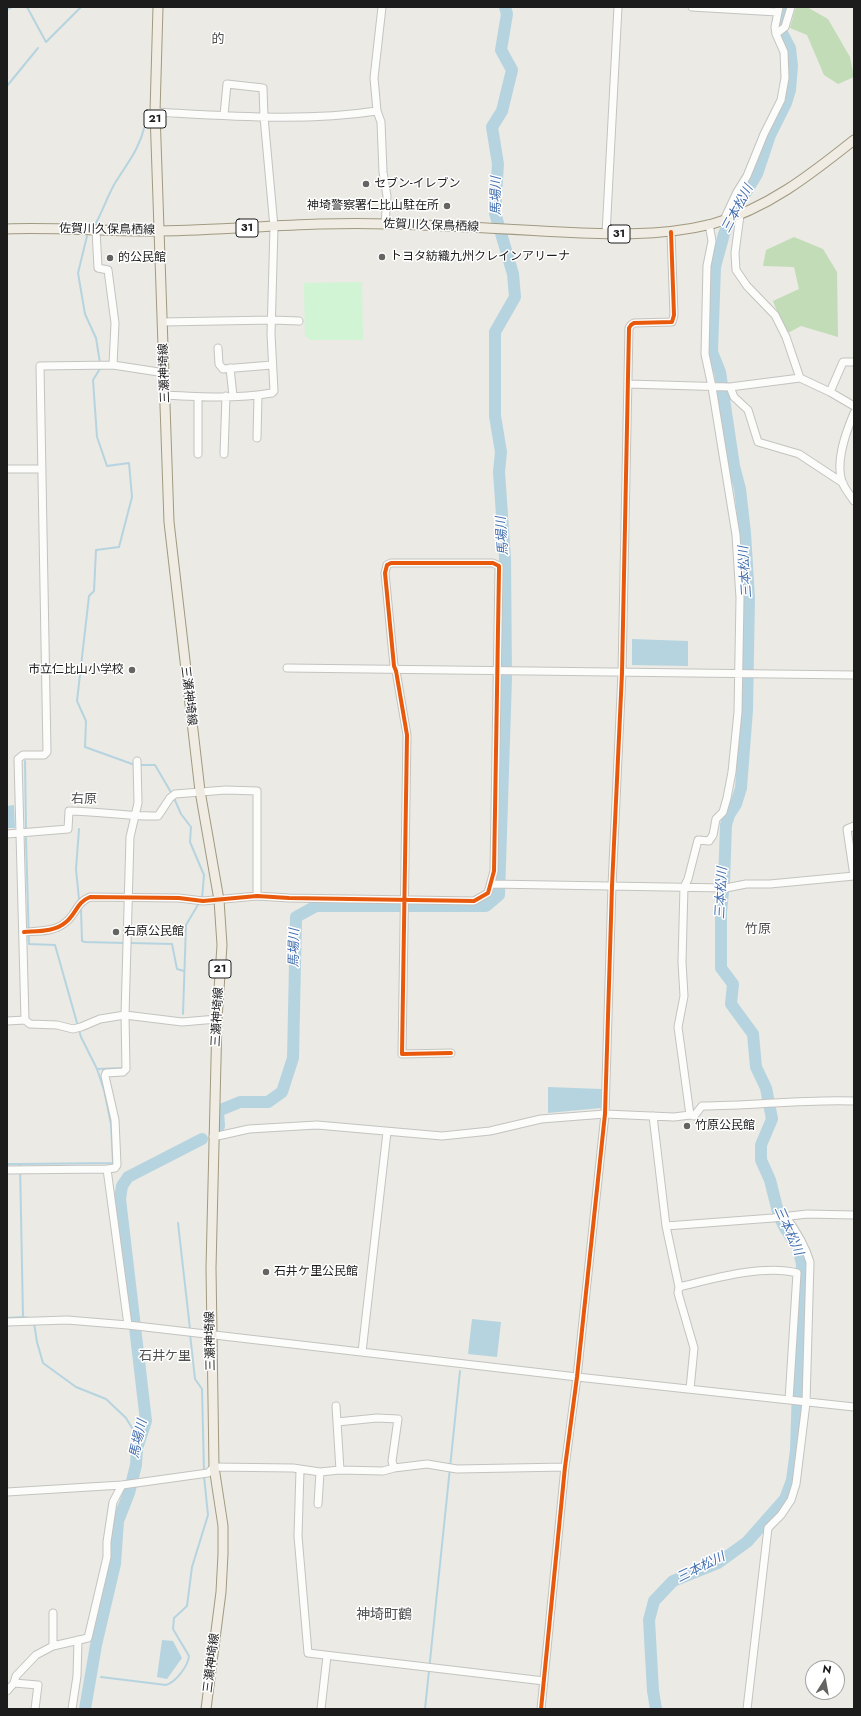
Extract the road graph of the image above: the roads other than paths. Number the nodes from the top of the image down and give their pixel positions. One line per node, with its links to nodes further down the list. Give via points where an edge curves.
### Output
1 (158, 7): 9 (main road, 21)
2 (382, 7): 8 (street, via 374,78)
3 (618, 7): 22 (street)
4 (692, 7): 6 (street)
5 (791, 7): 7 (street, via 785,27)
6 (778, 9): 7 (street)
7 (776, 34): 14 (street, via 784,52 786,78 781,100)
8 (378, 111): 11 (street, via 303,117); 15 (street, via 381,122 382,172 387,196)
9 (155, 112): 10 (street); 20 (main road, 21)
10 (224, 115): 11 (street); 11 (street, via 227,84 263,88)
11 (264, 117): 17 (street)
12 (854, 140): 13 (main road, 佐賀川久保鳥栖線 / 31, via 807,178)
13 (740, 215): 14 (main road, 佐賀川久保鳥栖線 / 31); 32 (street, via 735,253 736,270 746,286 775,315 786,337)
14 (724, 220): 16 (main road, 佐賀川久保鳥栖線 / 31)
15 (385, 224): 17 (main road, 佐賀川久保鳥栖線 / 31); 22 (main road, 佐賀川久保鳥栖線 / 31)
16 (709, 224): 21 (main road, 佐賀川久保鳥栖線 / 31); 34 (street, via 712,241 707,266 705,354)
17 (274, 226): 20 (main road, 佐賀川久保鳥栖線 / 31); 23 (street)
18 (7, 229): 19 (main road, 佐賀川久保鳥栖線 / 31)
19 (96, 230): 20 (main road, 佐賀川久保鳥栖線 / 31); 28 (street, via 98,268 108,270 115,323)
20 (160, 231): 25 (main road, 三瀬神埼線 / 21)
21 (671, 232): 22 (main road, 佐賀川久保鳥栖線 / 31); 33 (street, via 674,320 670,324 631,325)
22 (606, 234)
23 (272, 320): 24 (street); 25 (street); 29 (street)
24 (299, 321)
25 (163, 322): 31 (main road, 三瀬神埼線 / 21)
26 (218, 348): 30 (street, via 220,367)
27 (854, 362): 36 (street, via 843,362)
28 (113, 365): 31 (street); 46 (street, via 40,366)
29 (272, 366): 30 (street); 38 (street, via 274,391)
30 (230, 368): 39 (street)
31 (165, 373): 37 (main road, 三瀬神埼線 / 21)
32 (800, 378): 35 (street); 36 (street)
33 (628, 384): 34 (street); 53 (street)
34 (712, 387): 35 (street); 54 (street, via 736,535 740,598)
35 (730, 387): 48 (street, via 734,397 748,410 758,442 800,454)
36 (830, 392): 41 (street)
37 (165, 395): 40 (street); 57 (main road, 三瀬神埼線 / 21, via 169,522)
38 (258, 395): 39 (street); 43 (street)
39 (230, 396): 40 (street); 45 (street)
40 (198, 397): 44 (street)
41 (854, 406)
42 (854, 413): 48 (street, via 843,442 840,471)
43 (257, 438)
44 (198, 454)
45 (224, 454)
46 (42, 468): 47 (street); 60 (street, via 47,752 44,755 23,755 18,759)
47 (7, 469)
48 (842, 483): 49 (street)
49 (854, 501)
50 (287, 668): 51 (street)
51 (396, 671): 52 (street); 52 (street, via 385,573 387,565 493,563 499,566); 68 (street, via 407,735)
52 (498, 672): 53 (street); 63 (street, via 494,871)
53 (622, 673): 54 (street); 64 (street)
54 (739, 674): 55 (street); 65 (street, via 738,712 728,798 723,812 716,819 714,835 709,841 698,840)
55 (854, 675)
56 (137, 761): 58 (street, via 138,804)
57 (200, 792): 58 (street, via 175,794 158,816); 66 (street, via 257,791); 69 (main road, 三瀬神埼線 / 21)
58 (135, 816): 60 (street, via 97,811 69,811 68,830); 67 (street, via 130,837)
59 (854, 826): 62 (street, via 847,829)
60 (21, 833): 61 (street); 70 (street)
61 (7, 834)
62 (854, 876): 65 (street, via 746,884 726,888)
63 (491, 884): 64 (street); 68 (street, via 488,893 474,900)
64 (612, 886): 65 (street); 77 (street)
65 (684, 887): 78 (street, via 684,996 678,1027)
66 (257, 896): 68 (street); 69 (street)
67 (128, 898): 69 (street); 70 (street, via 90,897 82,900 68,922 57,928); 71 (street)
68 (404, 899): 75 (street, via 402,1054)
69 (219, 900): 72 (main road, 三瀬神埼線 / 21, via 222,945)
70 (24, 932): 73 (street)
71 (125, 1015): 72 (street, via 182,1022); 73 (street, via 100,1018 78,1028 30,1024); 82 (street, via 126,1069 123,1072 106,1073 104,1076 115,1120 117,1165 115,1168)
72 (217, 1019): 81 (main road, 三瀬神埼線 / 21)
73 (25, 1020): 74 (street)
74 (7, 1021)
75 (451, 1053)
76 (854, 1101): 78 (street, via 805,1100 737,1106 702,1106 694,1116)
77 (605, 1114): 79 (street); 80 (street, via 540,1119 490,1131 442,1136); 92 (street)
78 (690, 1115): 79 (street)
79 (654, 1116): 86 (street)
80 (387, 1132): 81 (street, via 317,1125 249,1129); 91 (street)
81 (213, 1136): 90 (main road, 三瀬神埼線 / 21)
82 (107, 1169): 83 (street); 89 (street)
83 (7, 1170)
84 (854, 1215): 85 (street, via 807,1214)
85 (786, 1217): 86 (street); 95 (street, via 799,1234 810,1262)
86 (666, 1226): 87 (street)
87 (679, 1288): 93 (street, via 678,1293 694,1348); 94 (street, via 746,1273 797,1273)
88 (7, 1322): 89 (street, via 67,1320)
89 (128, 1326): 90 (street)
90 (211, 1336): 91 (street); 101 (main road, 三瀬神埼線 / 21)
91 (362, 1352): 92 (street)
92 (577, 1378): 93 (street); 99 (street)
93 (690, 1389): 94 (street)
94 (789, 1400): 95 (street)
95 (806, 1402): 97 (street); 120 (street, via 796,1484 791,1500 768,1528)
96 (336, 1406): 98 (street)
97 (854, 1407)
98 (337, 1422): 100 (street, via 377,1418 398,1419 392,1461); 103 (street)
99 (565, 1467): 100 (street, via 457,1469 427,1464); 112 (street)
100 (394, 1468): 103 (street, via 383,1471)
101 (211, 1470): 102 (street); 105 (street); 117 (main road, 三瀬神埼線 / 21, via 223,1526 223,1554 221,1592)
102 (300, 1470): 104 (street); 111 (street, via 298,1536 308,1653)
103 (340, 1470): 104 (street)
104 (320, 1472): 107 (street)
105 (122, 1485): 106 (street); 109 (street, via 113,1502 107,1542 108,1557 88,1638)
106 (7, 1492)
107 (318, 1504)
108 (53, 1613): 110 (street)
109 (78, 1640): 110 (street); 116 (street, via 77,1676)
110 (53, 1646): 113 (street, via 36,1655 16,1676)
111 (327, 1656): 112 (street); 118 (street)
112 (544, 1681): 119 (street)
113 (14, 1683): 114 (street); 115 (street, via 38,1685)
114 (7, 1691)
115 (35, 1709)
116 (72, 1709)
117 (206, 1709)
118 (321, 1709)
119 (541, 1709)
120 (747, 1709)

